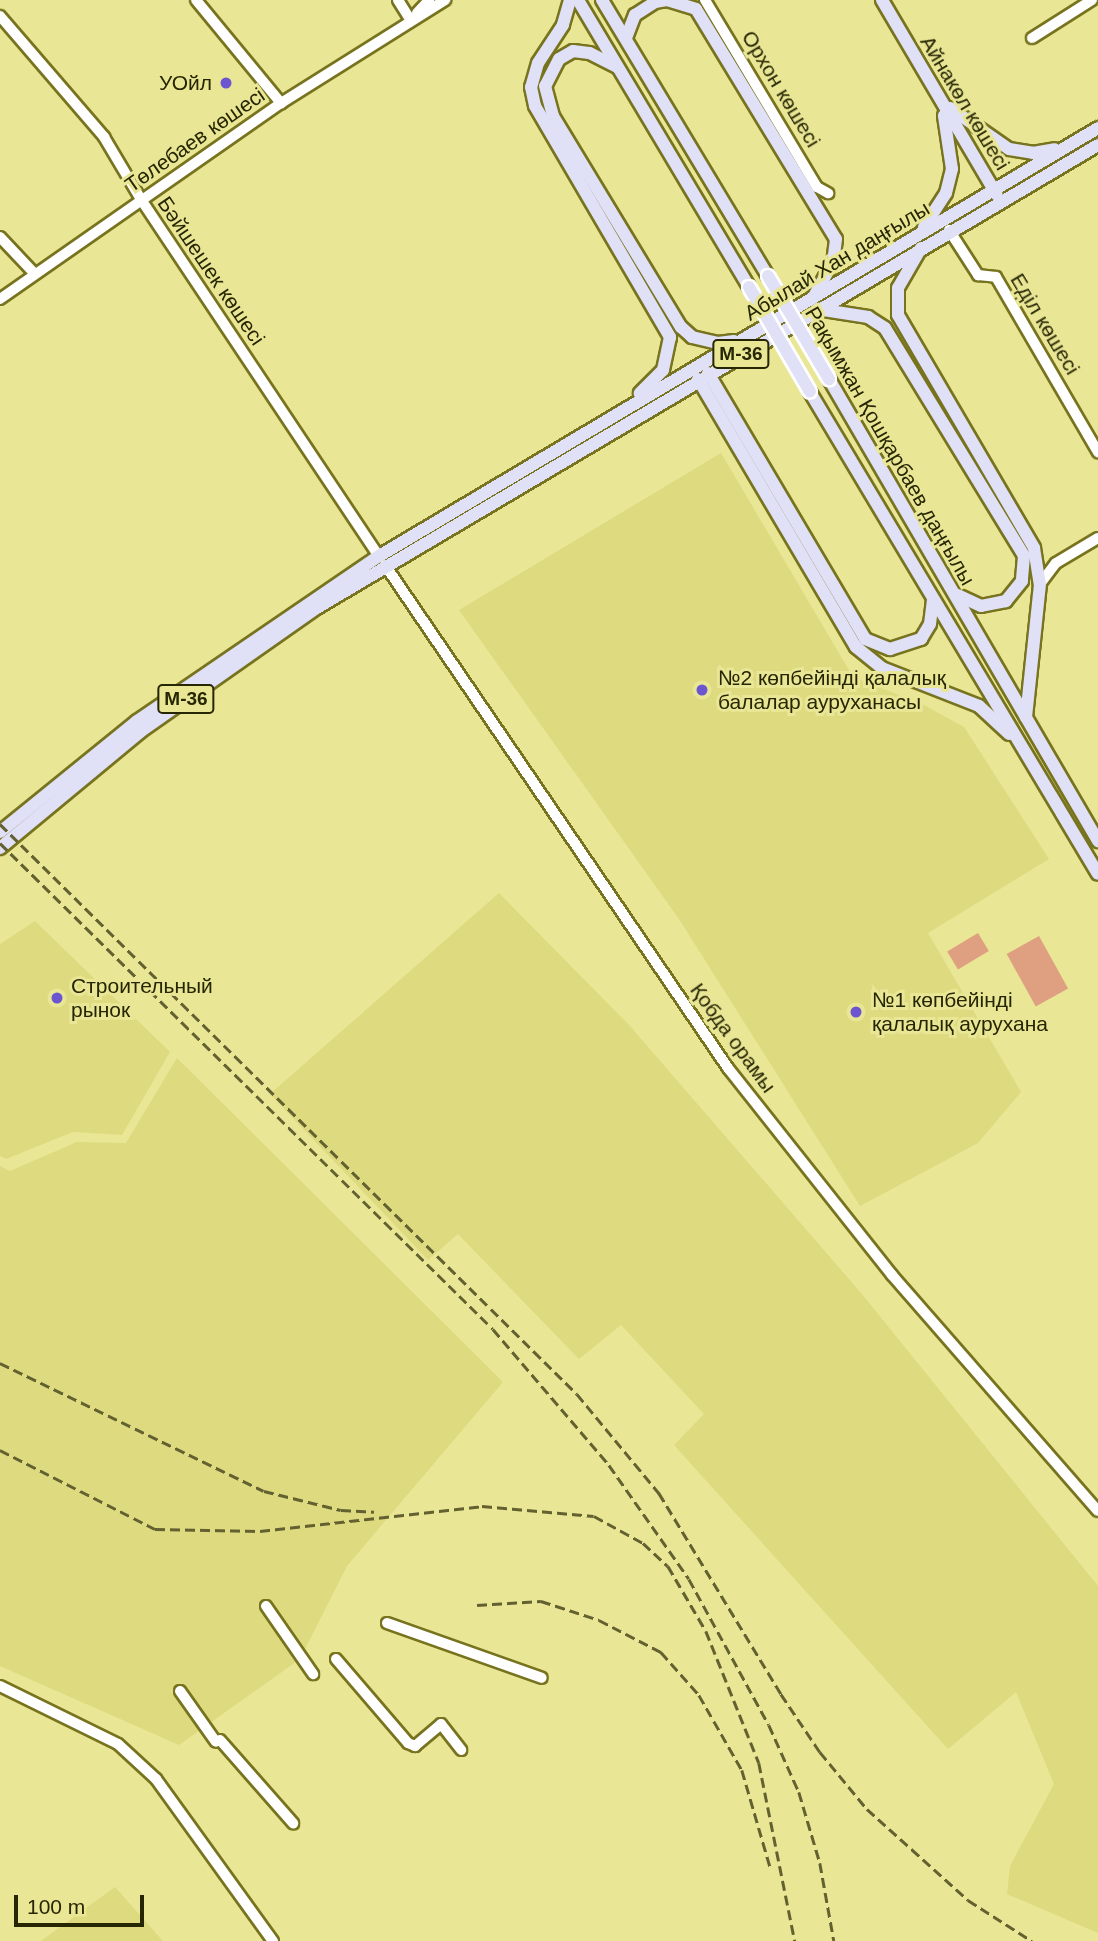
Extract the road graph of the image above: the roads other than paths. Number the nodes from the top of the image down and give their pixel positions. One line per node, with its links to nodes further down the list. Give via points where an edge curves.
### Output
1 (196, 0): 17 (street)
2 (398, 0): 12 (street)
3 (429, 0): 12 (street, Төлебаев көшесі)
4 (445, 0): 12 (street, Төлебаев көшесі)
5 (570, 0): 32 (main road, via 563,25 538,63 531,87 535,106 670,337 663,370)
6 (578, 0): 15 (main road, Рақымжан Қошқарбаев даңғылы)
7 (602, 0): 13 (main road, Рақымжан Қошқарбаев даңғылы)
8 (705, 0): 21 (street, Орхон көшесі, via 817,187)
9 (882, 0): 16 (main road, Айнакөл көшесі)
10 (1093, 1): 14 (street)
11 (0, 16): 23 (street, Бәйшешек көшесі, via 104,137)
12 (412, 18): 17 (street, Төлебаев көшесі)
13 (626, 38): 29 (main road, via 635,15 655,2 667,0 696,9 836,239 833,262); 37 (main road, Рақымжан Қошқарбаев даңғылы, bridge)
14 (1032, 38)
15 (617, 67): 30 (main road, via 589,53 573,51 559,60 545,86 553,116 681,327 692,337 718,343); 38 (main road, Рақымжан Қошқарбаев даңғылы, bridge)
16 (933, 90): 19 (main road, via 962,120 1009,149 1033,153); 22 (main road, Айнакөл көшесі); 26 (main road, via 947,127 952,169 946,193)
17 (281, 103): 23 (street, Төлебаев көшесі)
18 (1098, 128): 19 (main road, Абылай Хан даңғылы / M-36)
19 (1070, 145): 22 (main road, Абылай Хан даңғылы / M-36)
20 (1098, 146): 22 (main road, Абылай Хан даңғылы / M-36)
21 (828, 192)
22 (997, 195): 24 (main road, Абылай Хан даңғылы / M-36); 26 (main road, Абылай Хан даңғылы / M-36)
23 (142, 201): 27 (street, Төлебаев көшесі); 35 (street, Бәйшешек көшесі)
24 (949, 230): 26 (main road, Абылай Хан даңғылы / M-36); 33 (street, Еділ көшесі, via 978,275 996,277)
25 (0, 237): 27 (street)
26 (921, 240): 29 (main road, Абылай Хан даңғылы / M-36); 36 (main road, via 898,288 898,315 1015,511 1034,548)
27 (34, 273): 28 (street, Төлебаев көшесі)
28 (0, 299)
29 (816, 303): 30 (main road, Абылай Хан даңғылы / M-36); 31 (main road, Абылай Хан даңғылы / M-36); 37 (main road, via 867,317 885,328 1024,556 1016,592 994,606 969,603)
30 (751, 335): 32 (main road, Абылай Хан даңғылы / M-36)
31 (703, 376): 35 (main road, Абылай Хан даңғылы / M-36); 38 (main road, via 866,639 890,649 921,639 930,624); 40 (main road, via 856,647 883,668 979,706)
32 (631, 404): 35 (main road, Абылай Хан даңғылы / M-36)
33 (1098, 452)
34 (1098, 538): 36 (street, via 1056,564)
35 (382, 560): 41 (main road, M-36, via 137,721); 43 (main road, M-36, via 140,732); 45 (street, Қобда орамы, via 728,1068 892,1275)
36 (1040, 584): 39 (main road)
37 (950, 586): 39 (main road, Рақымжан Қошқарбаев даңғылы)
38 (933, 600): 40 (main road, Рақымжан Қошқарбаев даңғылы)
39 (1026, 718): 42 (main road, Рақымжан Қошқарбаев даңғылы)
40 (1020, 745): 44 (main road)
41 (0, 832)
42 (1098, 841)
43 (0, 848)
44 (1098, 874)
45 (1098, 1511)
46 (266, 1606): 49 (street)
47 (387, 1623): 50 (street)
48 (336, 1659): 53 (street, via 408,1743 415,1746 441,1724)
49 (313, 1674)
50 (542, 1678)
51 (0, 1686): 55 (street, via 118,1744 156,1779)
52 (180, 1691): 54 (street, via 218,1741)
53 (461, 1750)
54 (293, 1823)
55 (273, 1941)

